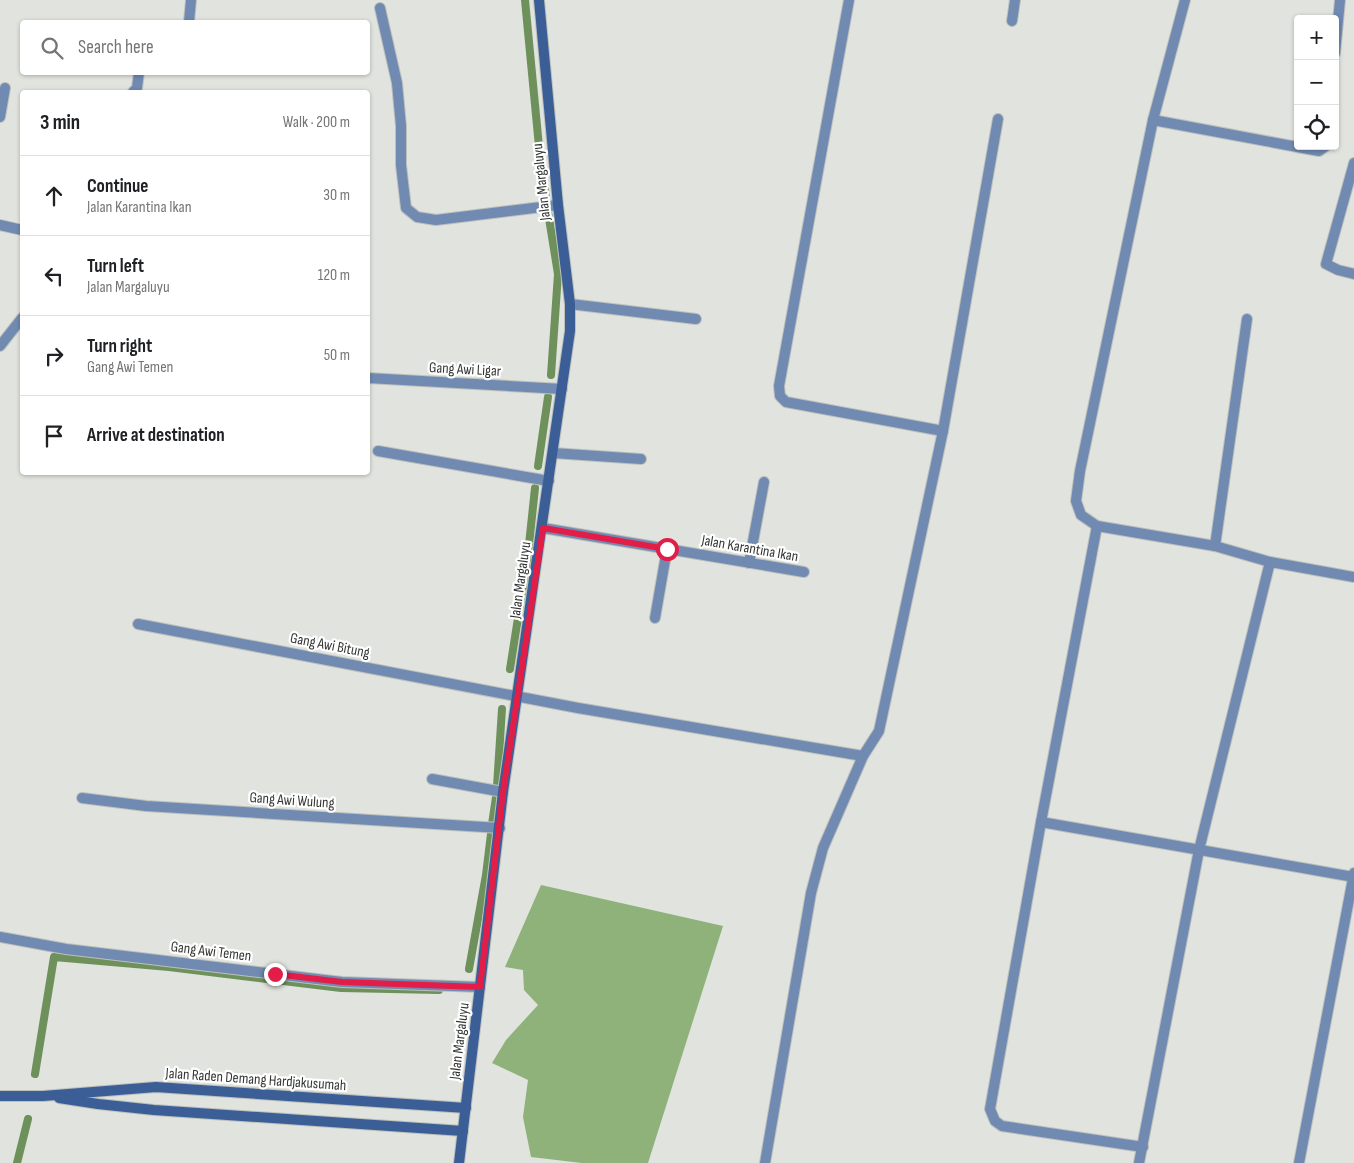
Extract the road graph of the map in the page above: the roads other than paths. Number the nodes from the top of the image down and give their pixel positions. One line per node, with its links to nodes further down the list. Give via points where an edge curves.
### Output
1 (191, 0): 9 (street)
2 (539, 0): 19 (main road, Jalan Margaluyu)
3 (849, 0): 30 (street, via 779,386 780,396 786,402)
4 (1014, 0): 10 (street)
5 (1185, 0): 16 (street)
6 (1340, 0): 8 (street)
7 (380, 8): 19 (street, via 396,83 406,208 417,217 436,220)
8 (1339, 15)
9 (189, 20)
10 (1012, 20)
11 (139, 75): 13 (street)
12 (5, 88): 14 (street)
13 (135, 90)
14 (0, 117)
15 (998, 119): 30 (street)
16 (1153, 120): 17 (street); 36 (street, via 1080,471 1076,501 1081,515)
17 (1294, 146)
18 (1354, 163): 22 (street, via 1326,264)
19 (558, 204): 23 (main road, Jalan Margaluyu)
20 (0, 225): 21 (street)
21 (20, 230)
22 (1354, 274)
23 (570, 304): 24 (street); 29 (main road, Jalan Margaluyu, via 570,331)
24 (696, 319)
25 (1246, 319): 38 (street)
26 (20, 321): 27 (street)
27 (0, 346)
28 (370, 378): 29 (street, Gang Awi Ligar)
29 (562, 389): 32 (main road, Jalan Margaluyu)
30 (943, 431): 47 (street, via 879,731)
31 (378, 451): 34 (street)
32 (553, 453): 33 (street); 34 (main road, Jalan Margaluyu)
33 (641, 458)
34 (549, 481): 37 (main road, Jalan Margaluyu)
35 (764, 482): 41 (street)
36 (1097, 526): 38 (street); 51 (street)
37 (543, 528): 39 (street, Jalan Karantina Ikan); 46 (main road, Jalan Margaluyu)
38 (1215, 546): 40 (street)
39 (667, 549): 41 (street, Jalan Karantina Ikan); 44 (street)
40 (1270, 562): 43 (street); 53 (street)
41 (749, 563): 42 (street, Jalan Karantina Ikan)
42 (804, 572)
43 (1354, 577)
44 (655, 618)
45 (138, 624): 46 (street, Gang Awi Bitung)
46 (518, 696): 47 (street, Gang Awi Bitung); 49 (main road, Jalan Margaluyu)
47 (863, 756): 63 (street, via 823,848 811,893)
48 (432, 779): 49 (street)
49 (503, 792): 52 (main road, Jalan Margaluyu)
50 (82, 798): 52 (street, Gang Awi Wulung, via 146,806)
51 (1041, 822): 53 (street); 61 (street, via 990,1109 995,1121 1002,1126)
52 (500, 828): 56 (main road, Jalan Margaluyu)
53 (1199, 850): 54 (street); 61 (street)
54 (1354, 875): 65 (street)
55 (0, 937): 56 (street, Gang Awi Temen, via 66,949 342,982)
56 (480, 987): 59 (main road, Jalan Margaluyu)
57 (0, 1096): 58 (main road, Jalan Raden Demang Hardjakusumah)
58 (43, 1096): 59 (main road, Jalan Raden Demang Hardjakusumah, via 156,1088); 60 (main road, Jalan Raden Demang Hardjakusumah, via 154,1110)
59 (466, 1108): 60 (main road, Jalan Margaluyu)
60 (463, 1131): 62 (main road, Jalan Margaluyu)
61 (1143, 1147): 64 (street)
62 (459, 1163)
63 (765, 1163)
64 (1139, 1163)
65 (1299, 1163)

